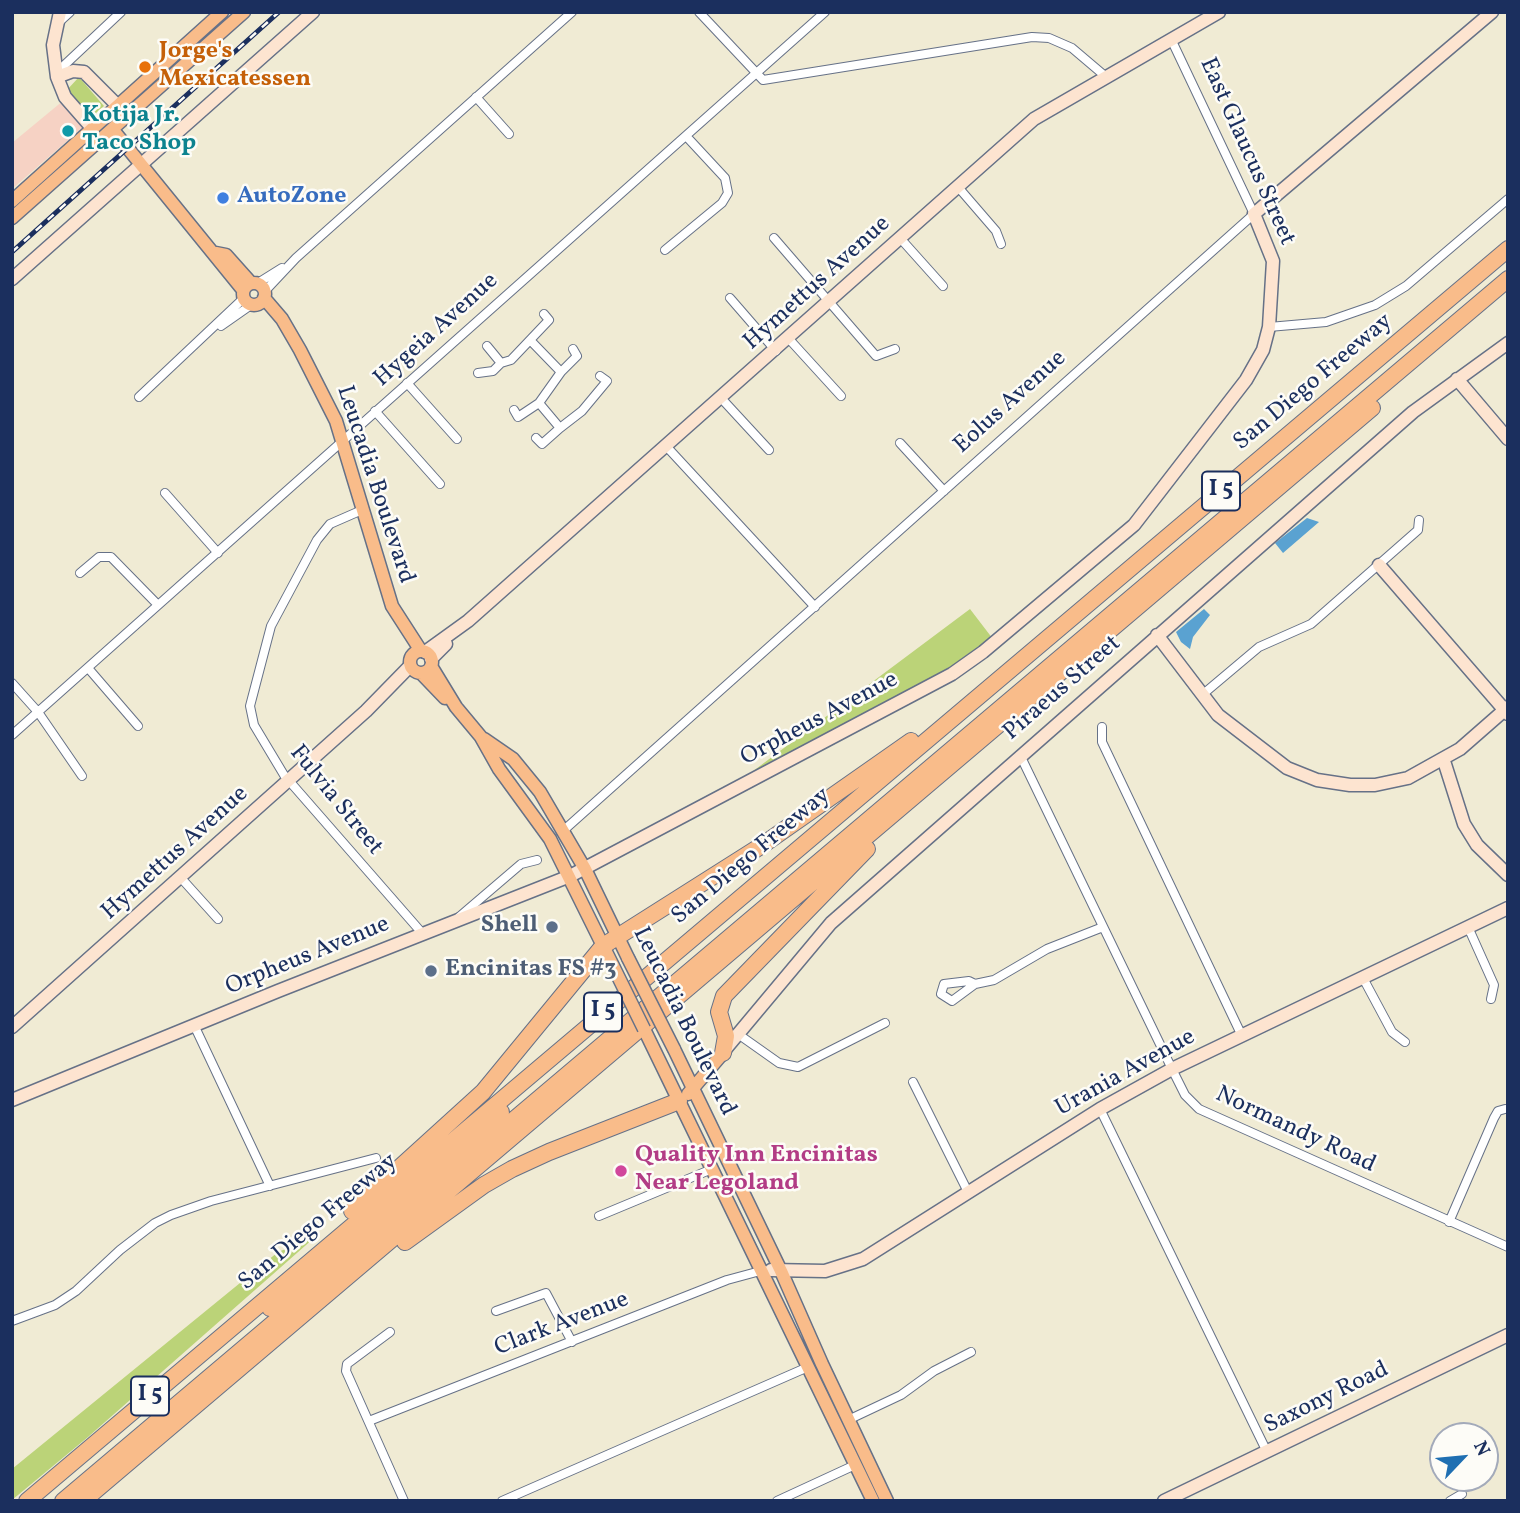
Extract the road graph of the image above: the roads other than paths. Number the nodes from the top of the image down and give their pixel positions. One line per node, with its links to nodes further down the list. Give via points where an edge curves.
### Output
1 (70, 12): 11 (street)
2 (121, 12): 14 (street)
3 (222, 12): 17 (main road)
4 (313, 12): 22 (street)
5 (572, 12): 16 (street)
6 (699, 12): 13 (street)
7 (825, 12): 13 (street, Hygeia Avenue)
8 (1219, 12): 12 (street, Hymettus Avenue)
9 (1492, 12): 26 (street, Eolus Avenue)
10 (236, 15): 19 (main road)
11 (59, 18): 14 (street, via 53,45)
12 (1171, 39): 15 (street, Hymettus Avenue); 26 (street, East Glaucus Street)
13 (755, 74): 15 (street, via 763,80 1032,37 1049,38 1072,48); 21 (street, Hygeia Avenue)
14 (57, 75): 17 (street, via 78,70); 18 (street, via 65,97)
15 (1105, 76): 23 (street, Hymettus Avenue, via 1034,119)
16 (476, 97): 20 (street); 37 (street)
17 (118, 106): 18 (main road)
18 (93, 129): 19 (main road); 25 (main road)
19 (114, 130): 22 (main road, Leucadia Boulevard); 27 (main road)
20 (509, 134)
21 (686, 136): 32 (street, via 725,178 728,193); 55 (street, Hygeia Avenue)
22 (143, 164): 34 (street); 37 (main road, Leucadia Boulevard, via 216,253 226,255)
23 (958, 187): 29 (street, Hymettus Avenue); 30 (street, via 996,230)
24 (1508, 199): 42 (street, via 1406,286 1375,305 1326,322)
25 (12, 201)
26 (1254, 214): 42 (street, East Glaucus Street, via 1273,261); 71 (street, Eolus Avenue)
27 (12, 218)
28 (774, 238): 40 (street)
29 (900, 238): 36 (street); 40 (street, Hymettus Avenue)
30 (1001, 244)
31 (1508, 249): 89 (highway, San Diego Freeway / I 5)
32 (665, 250)
33 (1508, 261): 152 (highway)
34 (12, 279)
35 (1508, 279): 153 (highway)
36 (943, 286)
37 (254, 294): 57 (street); 66 (main road, Leucadia Boulevard, via 282,319 319,383)
38 (1508, 294): 95 (highway, I 5)
39 (730, 298): 49 (street)
40 (830, 302): 43 (street, Hymettus Avenue); 48 (street, via 876,356)
41 (544, 314): 44 (street, via 549,320)
42 (1269, 327): 99 (street, Orpheus Avenue, via 1246,380 1158,498 1134,525 1001,638 952,674)
43 (789, 339): 49 (street, Hymettus Avenue); 56 (street)
44 (530, 340): 50 (street); 51 (street)
45 (1508, 343): 54 (street, Piraeus Street)
46 (487, 346): 50 (street)
47 (573, 349): 51 (street, via 577,356)
48 (895, 349)
49 (776, 351): 58 (street, Hymettus Avenue)
50 (502, 363): 52 (street, via 493,371)
51 (561, 372): 59 (street)
52 (478, 373)
53 (600, 376): 62 (street, via 607,381 582,411)
54 (1457, 379): 65 (street); 80 (street, Piraeus Street)
55 (407, 383): 61 (street, Hygeia Avenue); 64 (street)
56 (841, 396)
57 (139, 397)
58 (721, 398): 68 (street, Hymettus Avenue); 69 (street)
59 (539, 403): 60 (street, via 518,417); 62 (street)
60 (514, 410)
61 (375, 411): 66 (street, Hygeia Avenue); 70 (street)
62 (560, 428): 63 (street, via 542,444)
63 (536, 438)
64 (457, 439)
65 (1508, 439)
66 (343, 441): 73 (main road, Leucadia Boulevard); 75 (street, Hygeia Avenue)
67 (900, 443): 71 (street)
68 (666, 446): 79 (street); 81 (street, Hymettus Avenue)
69 (769, 450)
70 (440, 484)
71 (944, 491): 79 (street, Eolus Avenue)
72 (165, 493): 75 (street)
73 (362, 510): 81 (main road, Leucadia Boulevard, via 397,616); 96 (street, Fulvia Street, via 330,524 317,540 271,626 252,690 254,725)
74 (1419, 520): 76 (street, via 1418,530)
75 (218, 553): 78 (street, Hygeia Avenue)
76 (1379, 565): 84 (street, via 1311,624 1259,647); 85 (street)
77 (80, 573): 78 (street, via 99,557 111,556)
78 (158, 606): 82 (street, Hygeia Avenue)
79 (815, 607): 97 (street, Eolus Avenue)
80 (1157, 635): 84 (street); 92 (street, Piraeus Street)
81 (421, 662): 91 (main road, Leucadia Boulevard); 96 (street, Hymettus Avenue)
82 (88, 668): 86 (street, Hygeia Avenue); 87 (street)
83 (12, 683): 86 (street)
84 (1202, 695): 93 (street, via 1236,732 1305,777 1375,785 1408,778)
85 (1507, 711): 93 (street)
86 (38, 712): 90 (street, Hygeia Avenue); 94 (street)
87 (138, 726)
88 (1102, 727): 119 (street, via 1102,742)
89 (934, 734): 109 (highway, via 910,741 764,844); 138 (highway, San Diego Freeway / I 5)
90 (12, 735)
91 (481, 737): 97 (main road, Leucadia Boulevard, via 513,758); 101 (main road, Leucadia Boulevard)
92 (1020, 755): 106 (street, Normandy Road); 118 (street, Piraeus Street, via 831,923)
93 (1444, 761): 100 (street, via 1464,824 1477,845)
94 (82, 776)
95 (937, 777): 114 (highway, via 724,996); 136 (highway, I 5)
96 (289, 781): 102 (street, Hymettus Avenue); 108 (street, Fulvia Street)
97 (564, 830): 99 (main road, Leucadia Boulevard)
98 (537, 860): 105 (street, via 521,864)
99 (585, 869): 101 (street, Orpheus Avenue); 109 (main road, Leucadia Boulevard)
100 (1508, 875)
101 (570, 876): 105 (street, Orpheus Avenue); 110 (main road, Leucadia Boulevard)
102 (181, 878): 104 (street); 117 (street, Hymettus Avenue)
103 (1508, 908): 107 (street, Urania Avenue)
104 (218, 919)
105 (454, 921): 108 (street, Orpheus Avenue)
106 (1103, 927): 112 (street, via 1047,949 994,980); 122 (street, Normandy Road)
107 (1468, 927): 111 (street, Urania Avenue); 113 (street, via 1493,985)
108 (422, 933): 116 (street, Orpheus Avenue)
109 (617, 936): 110 (highway); 124 (main road, Leucadia Boulevard, bridge)
110 (603, 946): 126 (main road, Leucadia Boulevard, bridge); 138 (highway, via 484,1092 309,1248)
111 (1363, 978): 119 (street, Urania Avenue); 120 (street, via 1392,1032)
112 (975, 984)
113 (1491, 999)
114 (719, 1013): 118 (highway); 121 (highway, via 726,1036)
115 (885, 1023): 118 (street, via 798,1067 779,1063)
116 (194, 1026): 125 (street, Orpheus Avenue); 131 (street)
117 (12, 1027)
118 (738, 1034): 121 (street, Piraeus Street)
119 (1242, 1036): 122 (street, Urania Avenue)
120 (1405, 1042)
121 (723, 1053): 124 (main road, Piraeus Street)
122 (1172, 1069): 127 (street, Urania Avenue); 134 (street, Normandy Road, via 1185,1095 1210,1117)
123 (913, 1082): 132 (street)
124 (693, 1090): 126 (main road, Piraeus Street); 137 (main road, Leucadia Boulevard)
125 (12, 1100)
126 (679, 1101): 130 (main road, Leucadia Boulevard); 136 (highway, via 512,1169)
127 (1100, 1109): 132 (street, Urania Avenue); 148 (street)
128 (1505, 1109): 134 (street, via 1494,1118)
129 (376, 1158): 131 (street)
130 (712, 1169): 133 (street); 137 (main road, Leucadia Boulevard)
131 (270, 1186): 140 (street, via 211,1201 155,1223 76,1291 55,1305)
132 (968, 1192): 137 (street, Urania Avenue, via 844,1267)
133 (599, 1216)
134 (1449, 1222): 135 (street, Normandy Road)
135 (1508, 1247)
136 (367, 1263): 154 (highway, I 5)
137 (771, 1270): 143 (street, Clark Avenue); 145 (main road, Leucadia Boulevard); 146 (main road, Leucadia Boulevard)
138 (273, 1292): 151 (highway, San Diego Freeway / I 5)
139 (496, 1311): 143 (street, via 546,1293)
140 (12, 1321)
141 (390, 1332): 147 (street, via 347,1364 345,1371)
142 (1508, 1335): 148 (street, Saxony Road)
143 (572, 1342): 147 (street, Clark Avenue)
144 (971, 1352): 146 (street, via 901,1395)
145 (808, 1367): 149 (main road, Leucadia Boulevard); 156 (street)
146 (848, 1420): 159 (main road, Leucadia Boulevard)
147 (369, 1421): 155 (street)
148 (1267, 1452): 160 (street, Saxony Road)
149 (855, 1465): 157 (street); 158 (main road, Leucadia Boulevard)
150 (1462, 1493): 161 (street)
151 (27, 1501)
152 (41, 1501)
153 (63, 1501)
154 (83, 1501)
155 (404, 1501)
156 (502, 1501)
157 (776, 1501)
158 (873, 1501)
159 (887, 1501)
160 (1164, 1501)
161 (1450, 1501)

